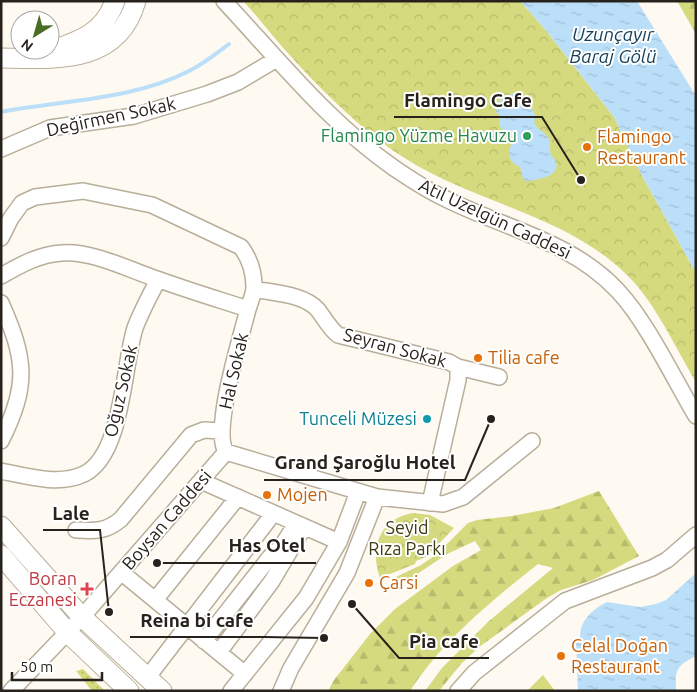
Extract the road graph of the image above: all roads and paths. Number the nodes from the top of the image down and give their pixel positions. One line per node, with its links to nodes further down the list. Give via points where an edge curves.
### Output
1 (115, 1): 4 (main road, via 99,29 84,40)
2 (136, 1): 5 (main road, via 129,20 117,37 101,49)
3 (224, 1): 6 (street, Atıl Uzelgün Caddesi)
4 (60, 48)
5 (60, 56)
6 (275, 60): 7 (street, Değirmen Sokak, via 238,82 207,94 134,116 50,128); 16 (street, Atıl Uzelgün Caddesi, via 361,143 409,178 443,198 556,245 594,270 628,303)
7 (1, 148)
8 (1, 238): 11 (street, via 22,203 35,197 83,191 106,195 152,205 230,240 248,256)
9 (1, 276): 10 (street, via 22,264 63,252 84,255)
10 (158, 280): 13 (street); 21 (street, Oğuz Sokak, via 135,328 112,436 94,468 82,475 51,479)
11 (254, 289): 13 (street, Hal Sokak); 14 (street, Seyran Sokak, via 307,302 338,335 449,362)
12 (1, 302): 18 (street, via 16,335 22,370 17,406)
13 (248, 309): 17 (street, Hal Sokak)
14 (458, 367): 15 (street); 26 (street, Seyran Sokak, via 458,380)
15 (500, 376)
16 (696, 416)
17 (221, 431): 20 (street, Hal Sokak); 30 (street, via 204,430 191,435 131,508 111,527 103,531)
18 (1, 441)
19 (532, 441): 26 (street, via 463,497 443,504)
20 (226, 452): 22 (street, Boysan Caddesi); 23 (street)
21 (1, 471)
22 (201, 480): 24 (street); 34 (street, Boysan Caddesi)
23 (358, 492): 25 (street); 32 (street)
24 (238, 497): 27 (street); 35 (street)
25 (377, 497): 26 (street); 49 (street, via 346,573)
26 (430, 504)
27 (273, 514): 28 (street); 37 (street)
28 (300, 525): 32 (street); 39 (street); 40 (street, via 272,581)
29 (1, 526): 36 (main road)
30 (76, 530)
31 (696, 535): 50 (street, via 668,560 565,601 474,673)
32 (338, 542): 41 (street, via 296,612)
33 (1, 555): 38 (main road)
34 (122, 572): 35 (street); 36 (street, Boysan Caddesi)
35 (155, 600): 37 (street)
36 (82, 617): 38 (street, Boysan Caddesi); 42 (main road)
37 (187, 626): 39 (street); 42 (street)
38 (68, 633): 45 (street, Boysan Caddesi); 46 (main road)
39 (204, 641): 40 (street)
40 (219, 652): 41 (street)
41 (245, 674): 48 (street)
42 (147, 678): 47 (main road)
43 (1, 685): 44 (street)
44 (7, 691)
45 (11, 691)
46 (129, 691)
47 (162, 691)
48 (231, 691)
49 (281, 691)
50 (458, 691)

